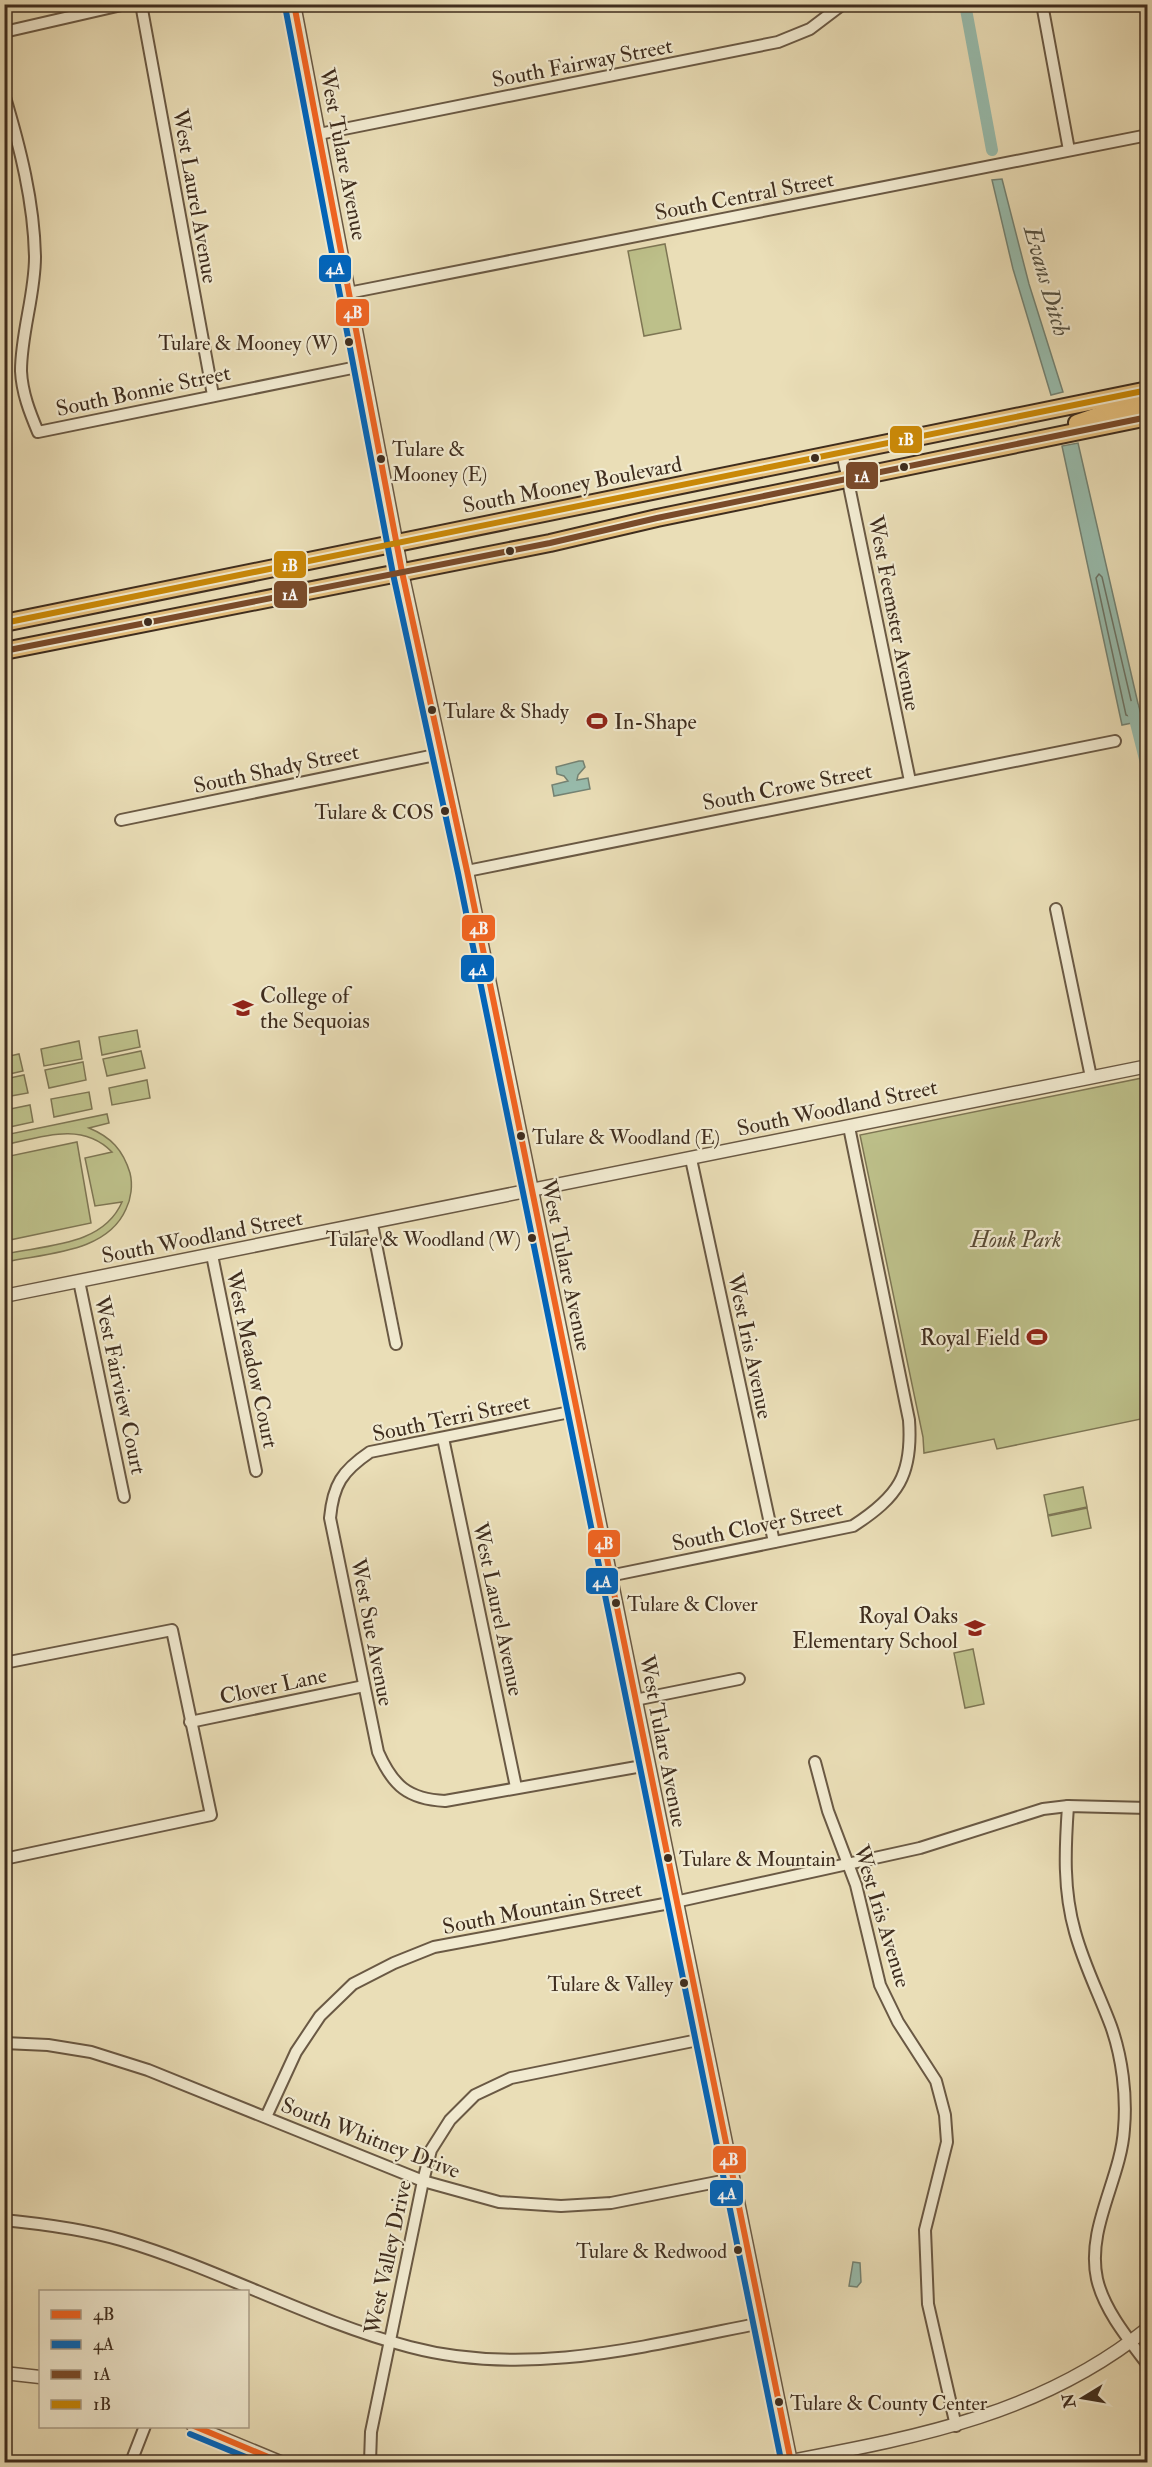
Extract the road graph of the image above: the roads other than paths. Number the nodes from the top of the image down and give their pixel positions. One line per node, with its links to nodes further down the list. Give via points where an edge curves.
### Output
1 (126, 4): 6 (street)
2 (141, 4): 14 (street, West Laurel Avenue)
3 (294, 4): 8 (street, West Tulare Avenue)
4 (843, 4): 8 (street, South Fairway Street, via 810,29 772,44)
5 (1042, 4): 10 (street)
6 (4, 32)
7 (4, 94): 14 (street, South Bonnie Street, via 31,205 35,257 21,372 27,405 38,432)
8 (319, 134): 11 (street, West Tulare Avenue)
9 (1148, 135): 10 (street, South Central Street)
10 (1069, 150): 11 (street, South Central Street)
11 (348, 293): 12 (street, West Tulare Avenue)
12 (362, 366): 14 (street, South Bonnie Street); 20 (street, West Tulare Avenue)
13 (1148, 390): 18 (main road, South Mooney Boulevard)
14 (213, 395)
15 (1148, 405): 17 (main road, via 1106,413)
16 (1148, 417): 17 (main road)
17 (1011, 446): 19 (main road)
18 (842, 452): 19 (street, West Feemster Avenue); 20 (main road, South Mooney Boulevard)
19 (848, 479): 21 (main road); 26 (street, West Feemster Avenue)
20 (396, 543): 21 (street, West Tulare Avenue); 22 (main road, South Mooney Boulevard)
21 (402, 572): 23 (main road); 25 (street, West Tulare Avenue)
22 (4, 623)
23 (4, 651)
24 (1115, 741): 26 (street, South Crowe Street)
25 (440, 754): 27 (street, South Shady Street); 28 (street, West Tulare Avenue)
26 (910, 782): 28 (street, South Crowe Street)
27 (121, 820)
28 (467, 871): 34 (street, West Tulare Avenue)
29 (1056, 909): 31 (street)
30 (1148, 1066): 31 (street, South Woodland Street)
31 (1091, 1077): 32 (street, South Woodland Street)
32 (849, 1127): 33 (street, South Woodland Street); 45 (street, South Clover Street, via 911,1446 899,1486 881,1508 853,1526)
33 (691, 1159): 34 (street, South Woodland Street); 45 (street, West Iris Avenue)
34 (530, 1191): 35 (street, South Woodland Street); 40 (street, West Tulare Avenue)
35 (372, 1224): 36 (street, South Woodland Street); 39 (street)
36 (212, 1255): 37 (street, South Woodland Street); 42 (street, West Meadow Court)
37 (79, 1281): 38 (street, South Woodland Street); 44 (street, West Fairview Court)
38 (4, 1296)
39 (396, 1344)
40 (575, 1411): 41 (street, South Terri Street); 46 (street, West Tulare Avenue)
41 (443, 1438): 43 (street, South Terri Street, via 370,1452); 54 (street, West Laurel Avenue)
42 (256, 1471)
43 (342, 1476): 49 (street, West Sue Avenue, via 332,1496 330,1518)
44 (124, 1497)
45 (774, 1542): 46 (street, South Clover Street)
46 (609, 1576): 50 (street, West Tulare Avenue)
47 (4, 1663): 51 (street, via 172,1630)
48 (739, 1679): 50 (street)
49 (364, 1686): 51 (street, Clover Lane); 54 (street, West Sue Avenue, via 378,1752 385,1769 402,1790 422,1799 446,1801)
50 (635, 1700): 53 (street, West Tulare Avenue)
51 (190, 1722): 57 (street, via 211,1815)
52 (815, 1762): 58 (street, West Iris Avenue, via 828,1811)
53 (648, 1765): 54 (street); 59 (street, West Tulare Avenue)
54 (516, 1787)
55 (1068, 1806): 56 (street, South Mountain Street); 58 (street, South Mountain Street, via 1004,1820 920,1848); 69 (street, via 1064,1866 1067,1895 1075,1933 1111,2027 1124,2098 1118,2168 1096,2236 1094,2257 1097,2280 1106,2301)
56 (1148, 1808)
57 (4, 1859)
58 (850, 1863): 59 (street, South Mountain Street); 73 (street, West Iris Avenue, via 880,1984 898,2022 936,2081 945,2115 947,2142 925,2230 928,2304)
59 (675, 1902): 60 (street, West Tulare Avenue); 62 (street, South Mountain Street, via 434,1947 353,1984 320,2016 296,2052)
60 (704, 2039): 63 (street, West Tulare Avenue); 64 (street, West Valley Drive, via 511,2078 475,2095 450,2120 431,2150)
61 (4, 2043): 62 (street, South Whitney Drive, via 91,2052)
62 (266, 2117): 64 (street, South Whitney Drive)
63 (732, 2179): 64 (street, South Whitney Drive, via 611,2203 561,2206 499,2202); 66 (street, West Tulare Avenue)
64 (423, 2181): 68 (street, West Valley Drive)
65 (4, 2220): 68 (street, via 59,2226 121,2240)
66 (761, 2323): 68 (street, via 594,2355 538,2361 449,2355); 77 (street, West Tulare Avenue)
67 (1148, 2328): 69 (street)
68 (390, 2341): 79 (street, West Valley Drive, via 371,2432)
69 (1131, 2342): 70 (street); 73 (street, via 1029,2399)
70 (1148, 2365)
71 (4, 2373): 72 (street)
72 (39, 2377)
73 (956, 2426): 77 (street)
74 (145, 2428): 78 (street)
75 (195, 2428): 76 (street)
76 (278, 2462)
77 (789, 2462)
78 (131, 2463)
79 (370, 2463)

